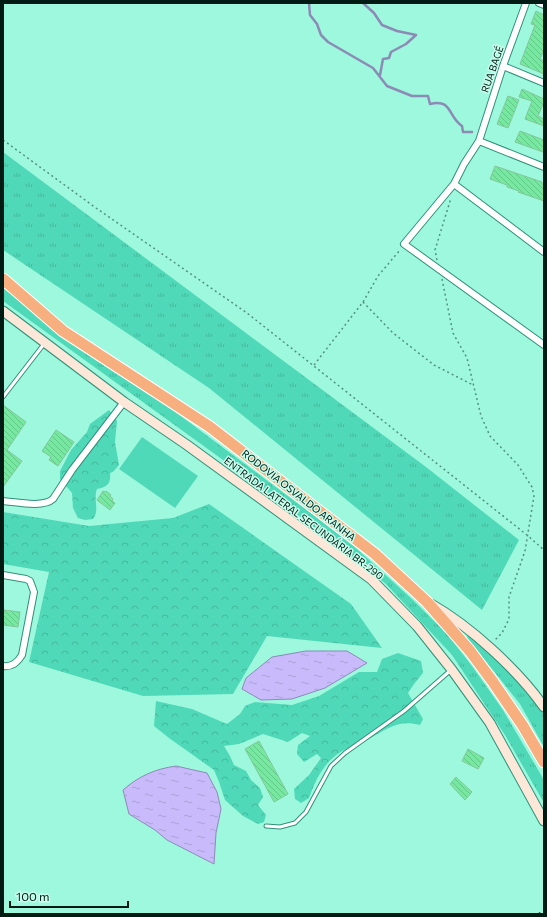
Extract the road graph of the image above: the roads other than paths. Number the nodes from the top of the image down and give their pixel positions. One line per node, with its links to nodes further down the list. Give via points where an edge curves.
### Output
1 (526, 3): 4 (street, RUA BAGÉ)
2 (539, 3): 3 (street)
3 (544, 5)
4 (503, 66): 5 (street); 6 (street, RUA BAGÉ)
5 (544, 83)
6 (479, 141): 7 (street); 8 (street, RUA BAGÉ)
7 (544, 167)
8 (454, 184): 9 (street); 13 (street, RUA BAGÉ, via 404,244)
9 (544, 252)
10 (3, 279): 18 (highway, RODOVIA OSVALDO ARANHA, via 63,331 210,427 267,470 375,554)
11 (3, 311): 12 (main road, ENTRADA LATERAL SECUNDÁRIA BR-290)
12 (45, 342): 14 (lane); 15 (main road, ENTRADA LATERAL SECUNDÁRIA BR-290)
13 (544, 345)
14 (3, 397)
15 (124, 402): 16 (street, via 50,502 43,504); 20 (main road, ENTRADA LATERAL SECUNDÁRIA BR-290, via 370,579 417,626)
16 (3, 501)
17 (3, 575): 19 (street, via 30,581 34,592 22,655 18,662)
18 (427, 602): 21 (main road, via 448,613 489,647); 22 (highway, RODOVIA OSVALDO ARANHA, via 489,676)
19 (3, 666)
20 (452, 670): 23 (main road, ENTRADA LATERAL SECUNDÁRIA BR-290, via 490,723); 24 (lane, via 404,711 331,766 306,812 295,823 280,827)
21 (544, 707)
22 (544, 762)
23 (544, 821)
24 (266, 826)

